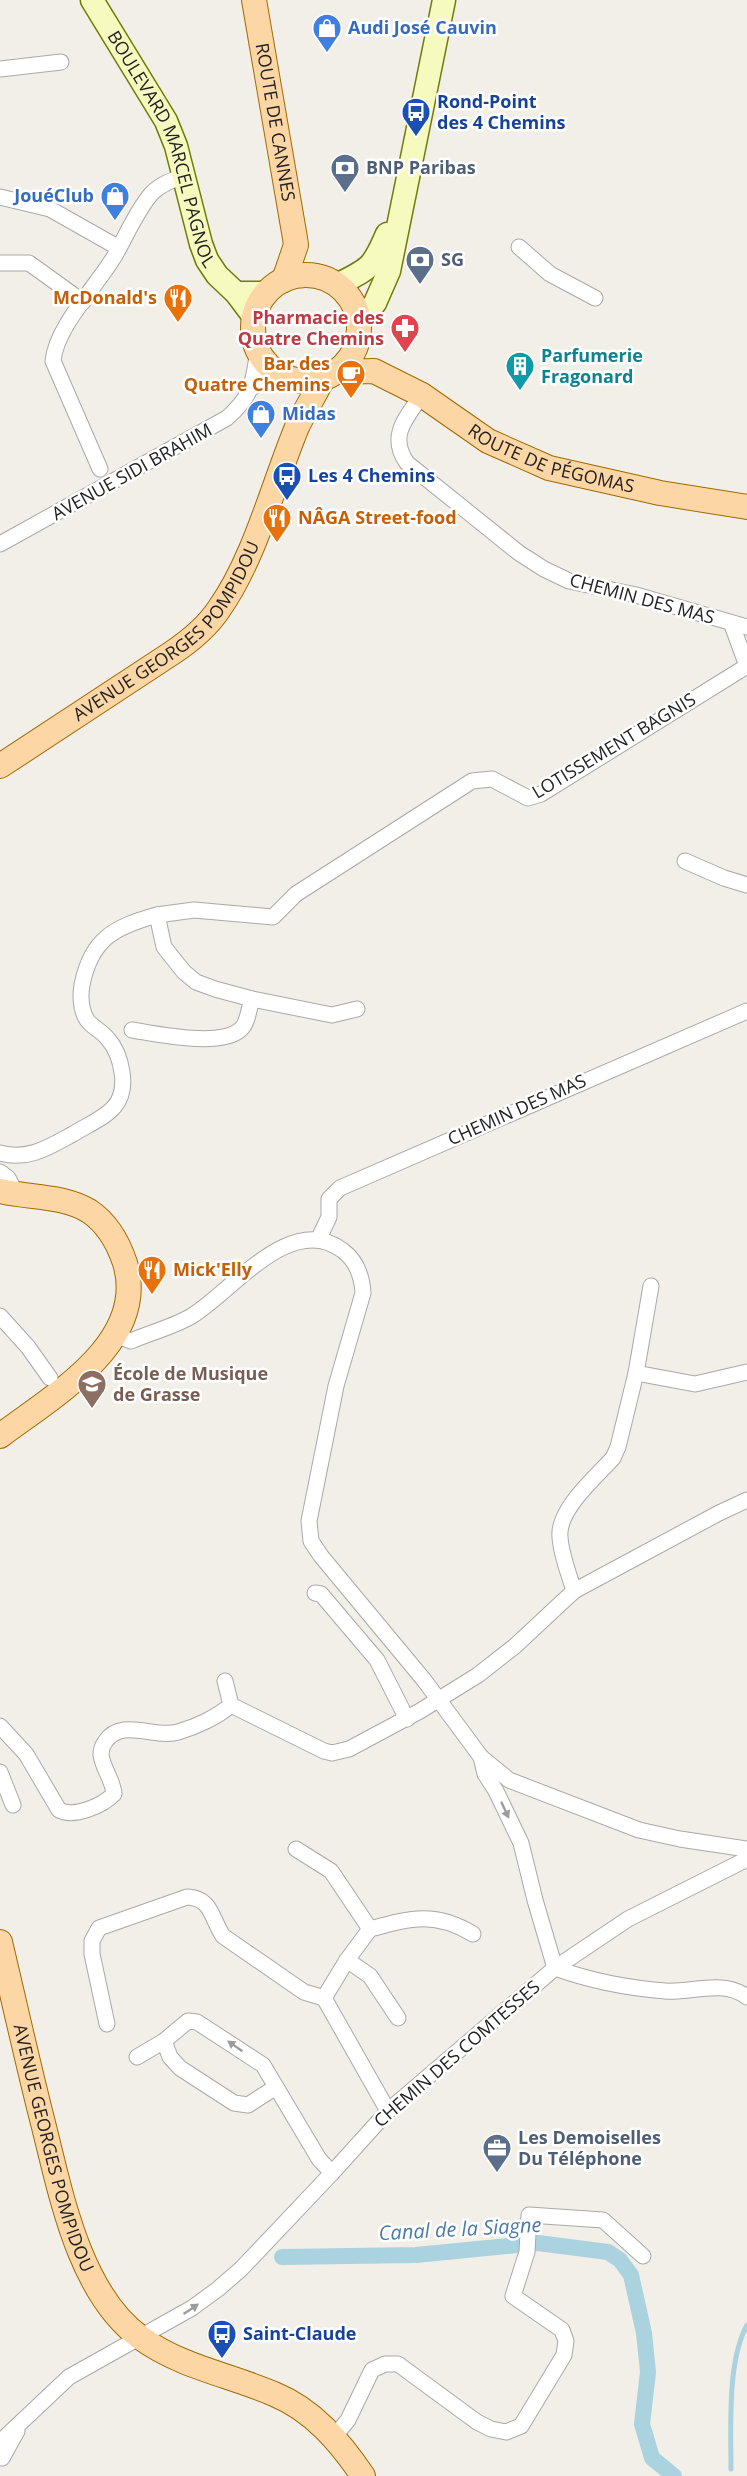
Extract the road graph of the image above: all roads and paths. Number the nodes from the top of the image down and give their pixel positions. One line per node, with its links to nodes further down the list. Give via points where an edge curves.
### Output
1 (92, 0): 6 (main road, BOULEVARD MARCEL PAGNOL, via 166,121)
2 (254, 0): 9 (main road, ROUTE DE CANNES)
3 (444, 0): 7 (main road)
4 (61, 63): 5 (street)
5 (0, 69)
6 (184, 176): 11 (street, via 159,187 150,196); 15 (main road, BOULEVARD MARCEL PAGNOL, via 207,260)
7 (405, 188): 13 (main road, via 376,260 369,268); 19 (main road, via 389,271)
8 (0, 197): 11 (street, via 50,209)
9 (296, 245): 13 (main road, ROUTE DE CANNES); 14 (main road, ROUTE DE CANNES)
10 (519, 247): 16 (street, via 550,274)
11 (119, 248): 17 (street)
12 (0, 263): 17 (street, via 29,263)
13 (329, 281): 14 (main road, via 308,275); 19 (main road, via 348,296 355,308)
14 (275, 286): 15 (main road); 18 (main road)
15 (236, 293): 18 (main road, BOULEVARD MARCEL PAGNOL)
16 (595, 298)
17 (83, 302): 27 (street, via 54,350 53,361)
18 (254, 317): 20 (main road)
19 (358, 333): 21 (main road); 23 (main road, via 352,354)
20 (258, 350): 22 (main road); 24 (street, AVENUE SIDI BRAHIM)
21 (374, 371): 23 (main road); 25 (main road, ROUTE DE PÉGOMAS)
22 (282, 375): 23 (main road, via 304,381); 24 (street, AVENUE SIDI BRAHIM); 26 (main road)
23 (330, 375): 26 (main road, AVENUE GEORGES POMPIDOU)
24 (252, 387): 29 (street, AVENUE SIDI BRAHIM, via 227,418)
25 (422, 395): 28 (main road, ROUTE DE PÉGOMAS, via 488,441 549,468); 30 (street, CHEMIN DES MAS, via 401,427 400,453 407,463 519,553 569,581 636,595)
26 (298, 426): 32 (main road, AVENUE GEORGES POMPIDOU, via 249,553 220,608 207,624 172,653)
27 (100, 469)
28 (747, 507)
29 (0, 544)
30 (740, 626): 31 (street, CHEMIN DES MAS)
31 (747, 666): 35 (street, LOTISSEMENT BAGNIS, via 541,794 528,798 492,779 472,781 296,894 273,917 195,910)
32 (0, 766)
33 (686, 861): 34 (street)
34 (747, 885)
35 (157, 915): 36 (street, via 164,947 184,972 196,982); 40 (street, via 114,931 96,947 86,968 81,994 84,1013 94,1028 106,1036 121,1065 122,1096 116,1107 43,1151 26,1155)
36 (252, 999): 37 (street, via 332,1015); 39 (street, via 244,1026 234,1034 194,1039)
37 (357, 1009)
38 (747, 1011): 43 (street, CHEMIN DES MAS, via 340,1188 329,1199 329,1217)
39 (132, 1030)
40 (0, 1153)
41 (0, 1172): 42 (street, via 8,1178)
42 (8, 1193): 46 (main road, via 45,1196 88,1211 105,1225 124,1262 129,1287 127,1305)
43 (319, 1238): 46 (street, via 267,1256 190,1317 130,1341); 57 (street, via 347,1254 362,1280 363,1293 328,1421 309,1521 311,1541)
44 (651, 1286): 48 (street)
45 (0, 1316): 49 (street)
46 (115, 1335): 49 (main road); 52 (main road, via 86,1371)
47 (747, 1372): 48 (street, via 695,1384)
48 (636, 1373): 54 (street, via 613,1458 566,1512 561,1524 562,1548)
49 (50, 1378): 50 (main road); 51 (main road, via 51,1387)
50 (0, 1416)
51 (0, 1428)
52 (0, 1436)
53 (747, 1500): 54 (street)
54 (574, 1591): 57 (street, via 498,1661)
55 (315, 1593): 59 (street, via 321,1594 377,1660)
56 (225, 1681): 58 (street)
57 (438, 1700): 59 (street); 61 (street)
58 (231, 1705): 59 (street, via 332,1753 349,1749); 60 (street, via 180,1732 155,1734 128,1729 108,1737 101,1755 114,1794 74,1813 58,1810 26,1754)
59 (407, 1719)
60 (0, 1726)
61 (481, 1758): 65 (street, via 509,1780 639,1830); 71 (street, one-way to 71, via 485,1774 521,1843)
62 (0, 1772): 63 (street)
63 (13, 1805)
64 (296, 1849): 67 (street, via 331,1871)
65 (747, 1849)
66 (747, 1855): 71 (street, CHEMIN DES COMTESSES, via 745,1860 628,1919)
67 (370, 1929): 68 (street, via 422,1917 444,1920); 70 (street)
68 (473, 1934)
69 (0, 1942): 82 (main road, AVENUE GEORGES POMPIDOU, via 74,2238 104,2298)
70 (347, 1960): 73 (street); 74 (street, via 370,1976)
71 (555, 1968): 72 (street, via 619,1986 668,1991 730,1989); 79 (street, CHEMIN DES COMTESSES)
72 (747, 1997)
73 (324, 1998): 75 (street, via 304,1992 223,1936 208,1904 198,1897 187,1897 99,1928 92,1941 92,1954); 79 (street)
74 (398, 2018)
75 (107, 2024)
76 (164, 2041): 77 (street); 78 (street, via 180,2068 234,2103 248,2105); 78 (street, one-way to 76, via 262,2065 197,2022 188,2021)
77 (136, 2057)
78 (276, 2087): 80 (street, via 319,2159)
79 (388, 2111): 80 (street, CHEMIN DES COMTESSES)
80 (332, 2173): 82 (street, CHEMIN DES COMTESSES, one-way to 80, via 218,2289)
81 (643, 2256): 86 (street, via 603,2220 528,2215 527,2252 513,2296 562,2330 566,2341 564,2355 521,2426 506,2432 491,2430 398,2364 385,2364 372,2370 348,2420)
82 (141, 2339): 83 (street, CHEMIN DES COMTESSES, via 69,2377); 86 (main road, AVENUE GEORGES POMPIDOU, via 191,2365 275,2394 313,2417)
83 (50, 2393): 84 (street); 85 (street)
84 (22, 2422): 87 (street); 88 (street)
85 (0, 2427)
86 (334, 2438): 89 (main road, AVENUE GEORGES POMPIDOU)
87 (0, 2442)
88 (1, 2460)
89 (363, 2476)

